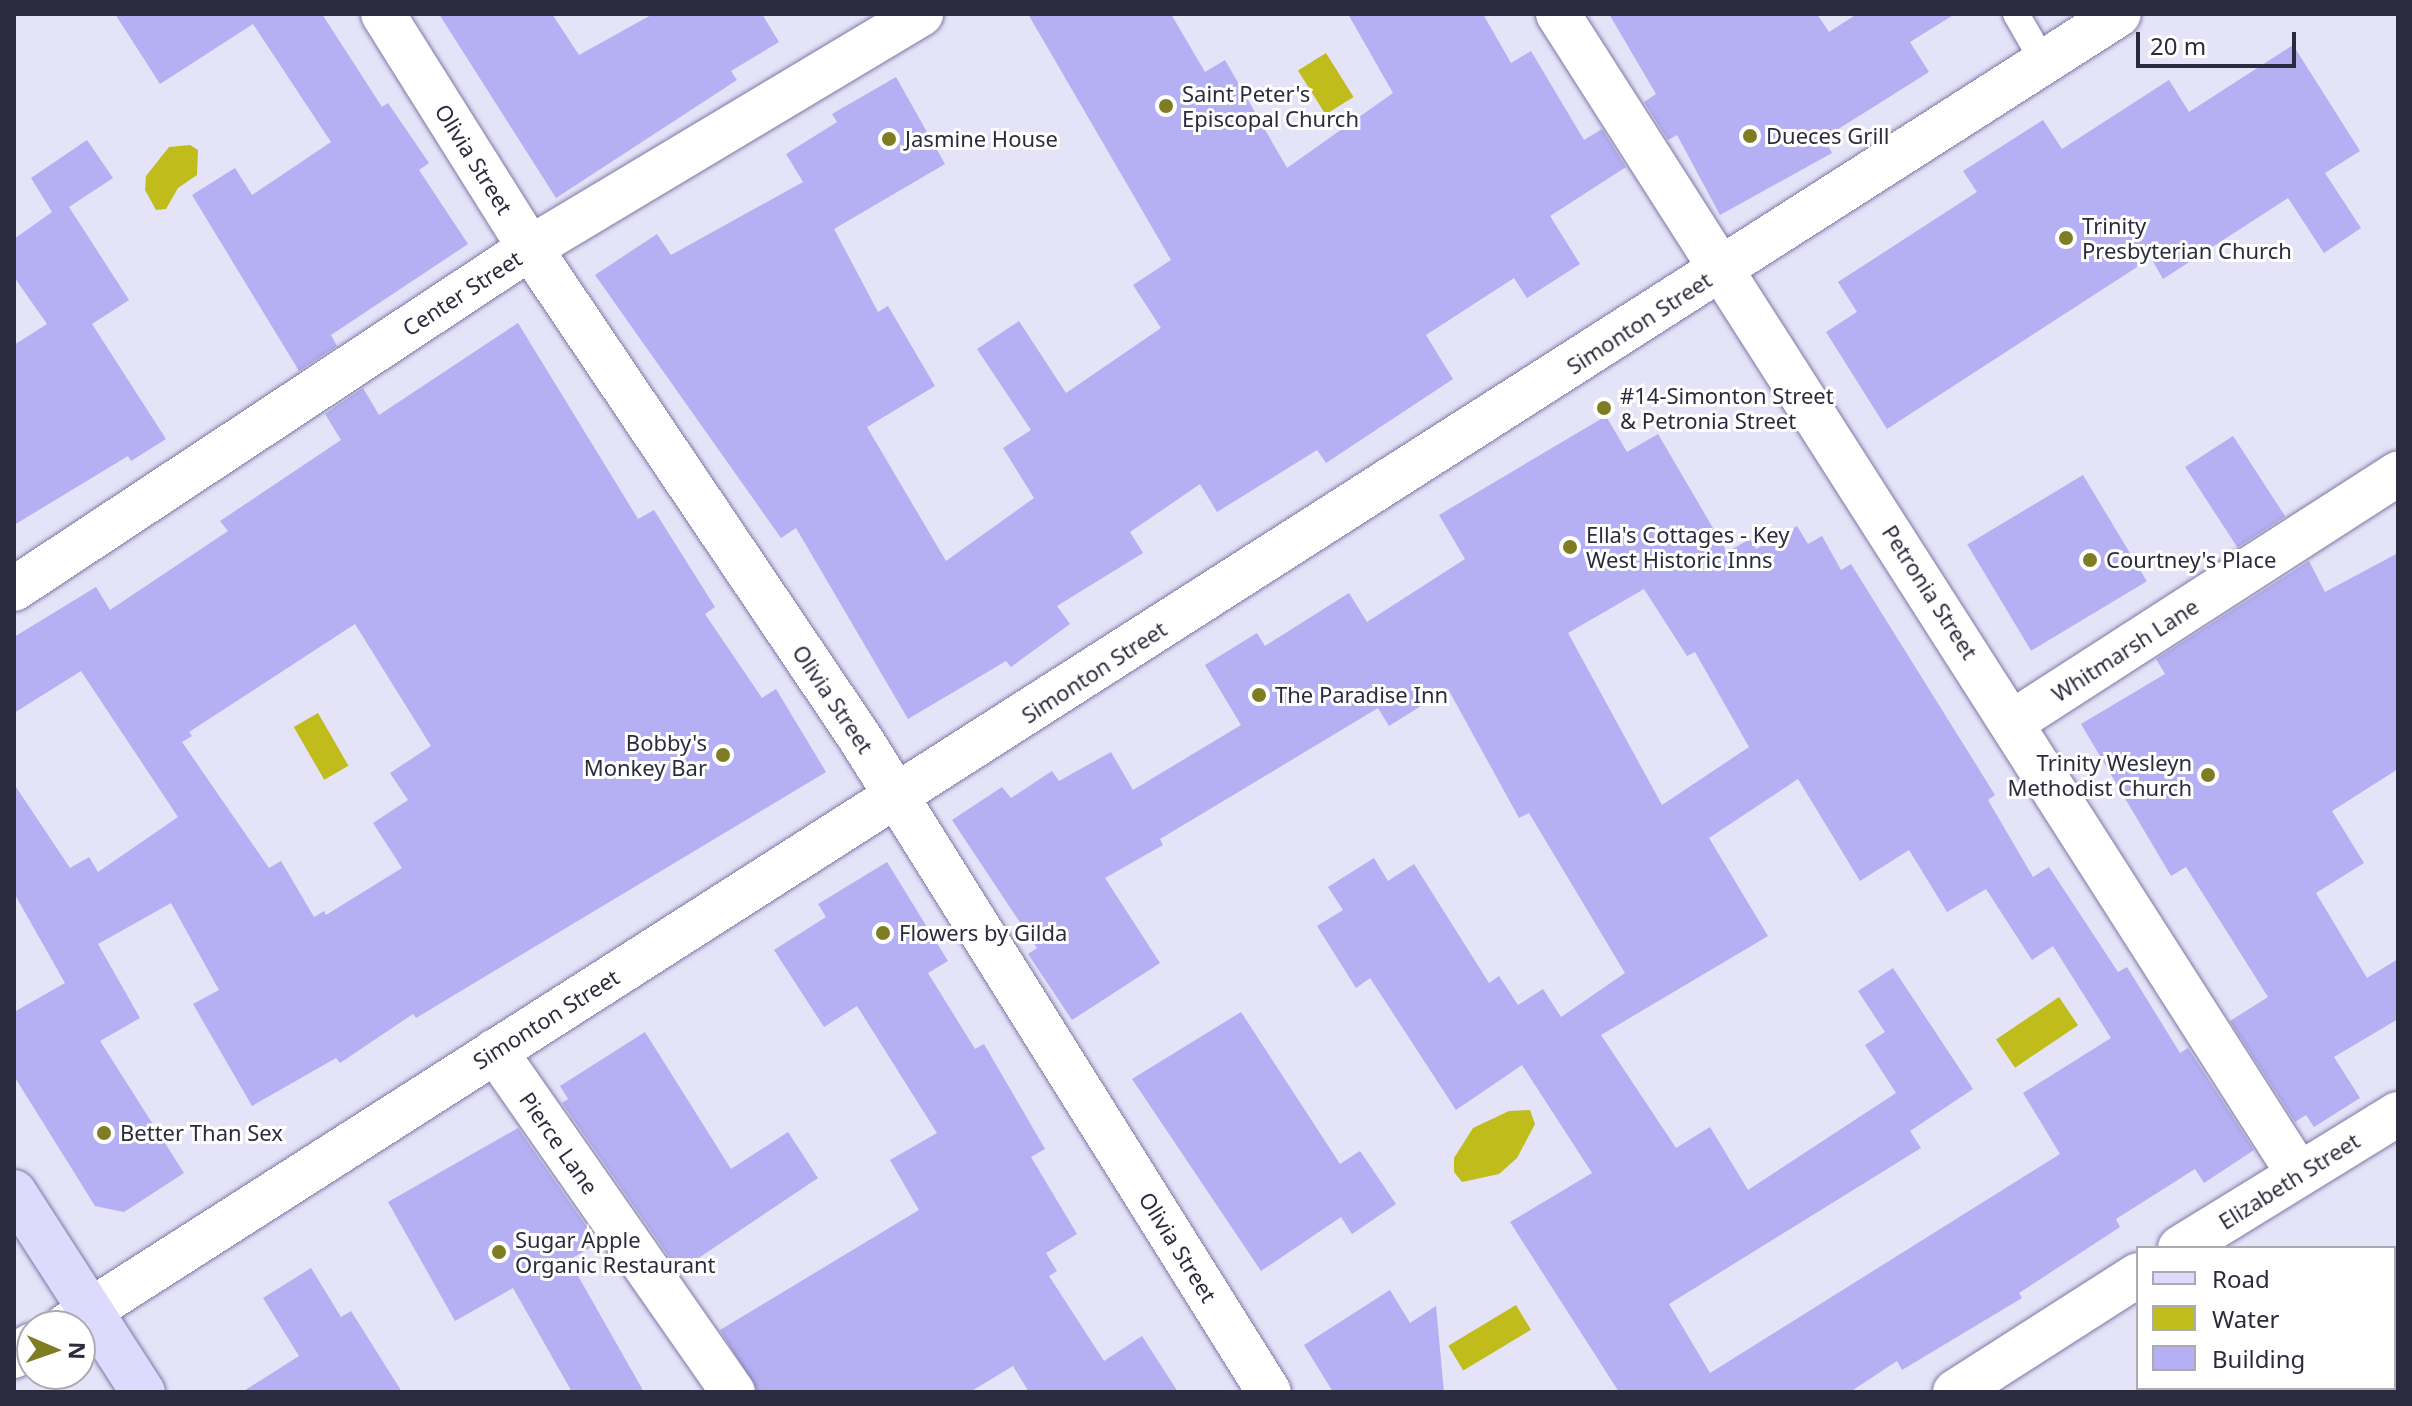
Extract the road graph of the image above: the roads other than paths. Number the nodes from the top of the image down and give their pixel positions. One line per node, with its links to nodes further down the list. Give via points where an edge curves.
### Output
1 (383, 14): 7 (street, Olivia Street)
2 (921, 14): 7 (street, Center Street)
3 (1558, 14): 8 (street, Petronia Street)
4 (2016, 14): 6 (lane)
5 (2119, 14): 6 (street, Simonton Street)
6 (2043, 61): 8 (street, Simonton Street)
7 (530, 248): 10 (street, Center Street); 12 (street, Olivia Street)
8 (1722, 270): 11 (street, Petronia Street); 12 (street, Simonton Street)
9 (2398, 474): 11 (street, Whitmarsh Lane)
10 (14, 589)
11 (2014, 721): 15 (street, Petronia Street)
12 (897, 798): 13 (street, Simonton Street); 24 (street, Olivia Street)
13 (495, 1051): 20 (street, Simonton Street); 23 (street, Pierce Lane)
14 (2398, 1114): 15 (street, Elizabeth Street)
15 (2298, 1173): 17 (street, Elizabeth Street)
16 (14, 1192): 19 (main road)
17 (2183, 1246)
18 (2136, 1276): 25 (street)
19 (74, 1310)
20 (93, 1310)
21 (96, 1338): 22 (main road)
22 (143, 1392)
23 (733, 1392)
24 (1269, 1392)
25 (1955, 1392)

